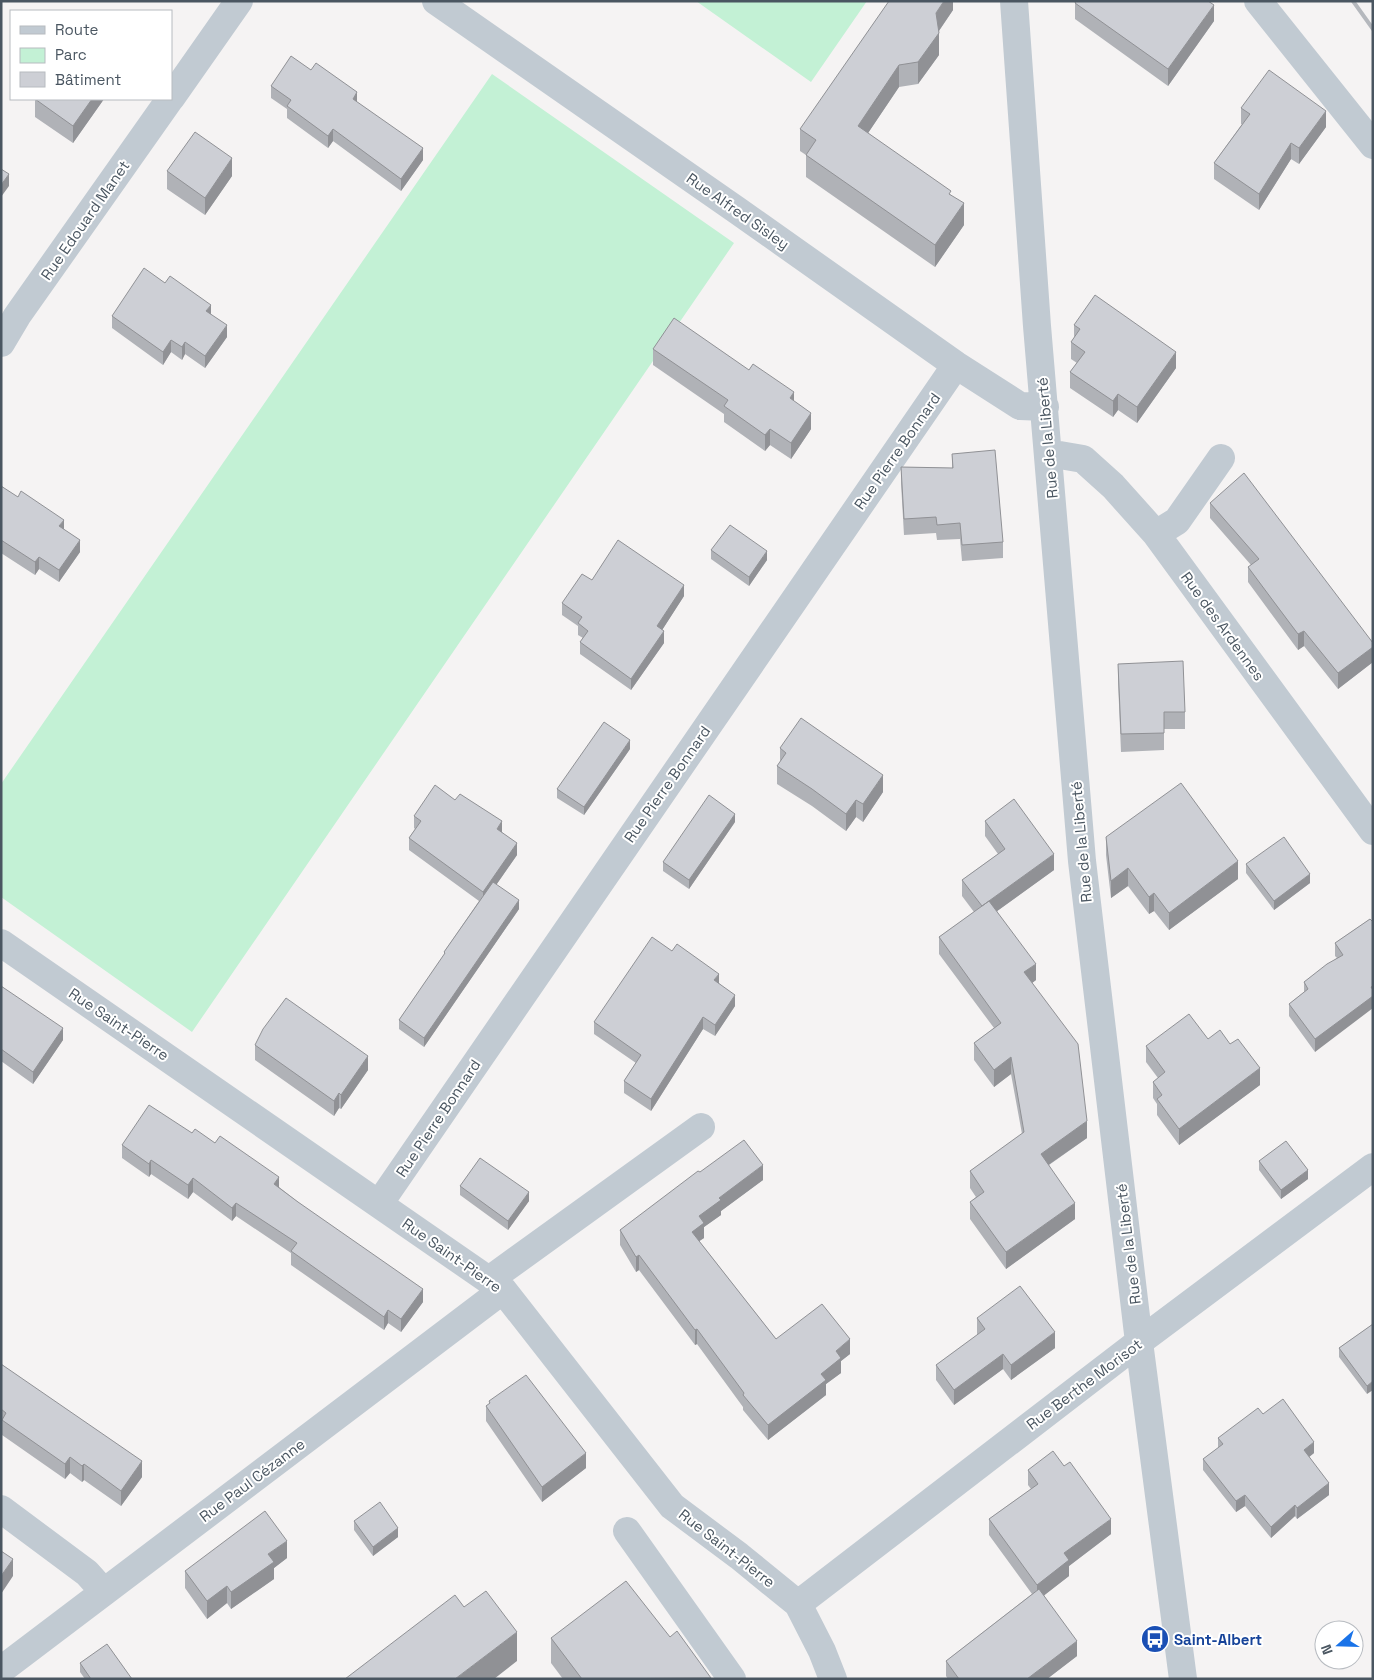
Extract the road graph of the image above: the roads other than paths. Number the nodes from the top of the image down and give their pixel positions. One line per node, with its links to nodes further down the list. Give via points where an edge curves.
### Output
1 (239, 1): 5 (street, Rue Edouard Manet)
2 (436, 1): 10 (street, Rue Alfred Sisley)
3 (1014, 1): 11 (street, Rue de la Liberté)
4 (1258, 1): 7 (street)
5 (172, 97)
6 (169, 100): 8 (street, Rue Edouard Manet)
7 (1373, 145)
8 (9, 311): 9 (street, Rue Edouard Manet)
9 (1, 343)
10 (956, 365): 11 (street, Rue Alfred Sisley, via 1020,406); 19 (street, Rue Pierre Bonnard)
11 (1045, 406): 12 (street, Rue de la Liberté)
12 (1048, 453): 14 (street, Rue des Ardennes, via 1083,459 1113,486); 21 (street, Rue de la Liberté, via 1082,861)
13 (1221, 458): 14 (street, via 1177,521)
14 (1156, 534): 15 (street, Rue des Ardennes)
15 (1373, 831)
16 (1, 943): 19 (street, Rue Saint-Pierre)
17 (701, 1126): 20 (street, Rue Paul Cézanne)
18 (1373, 1167): 21 (street, Rue Berthe Morisot)
19 (379, 1204): 20 (street, Rue Saint-Pierre)
20 (496, 1285): 24 (street, Rue Paul Cézanne); 25 (street, Rue Saint-Pierre, via 672,1506)
21 (1139, 1342): 25 (street, Rue Berthe Morisot); 29 (street, Rue de la Liberté)
22 (1, 1509): 24 (street, via 87,1573)
23 (627, 1531): 27 (street)
24 (104, 1592): 26 (street, Rue Paul Cézanne)
25 (798, 1604): 28 (street, Rue Saint-Pierre)
26 (1, 1670)
27 (732, 1679)
28 (833, 1679)
29 (1183, 1679)

